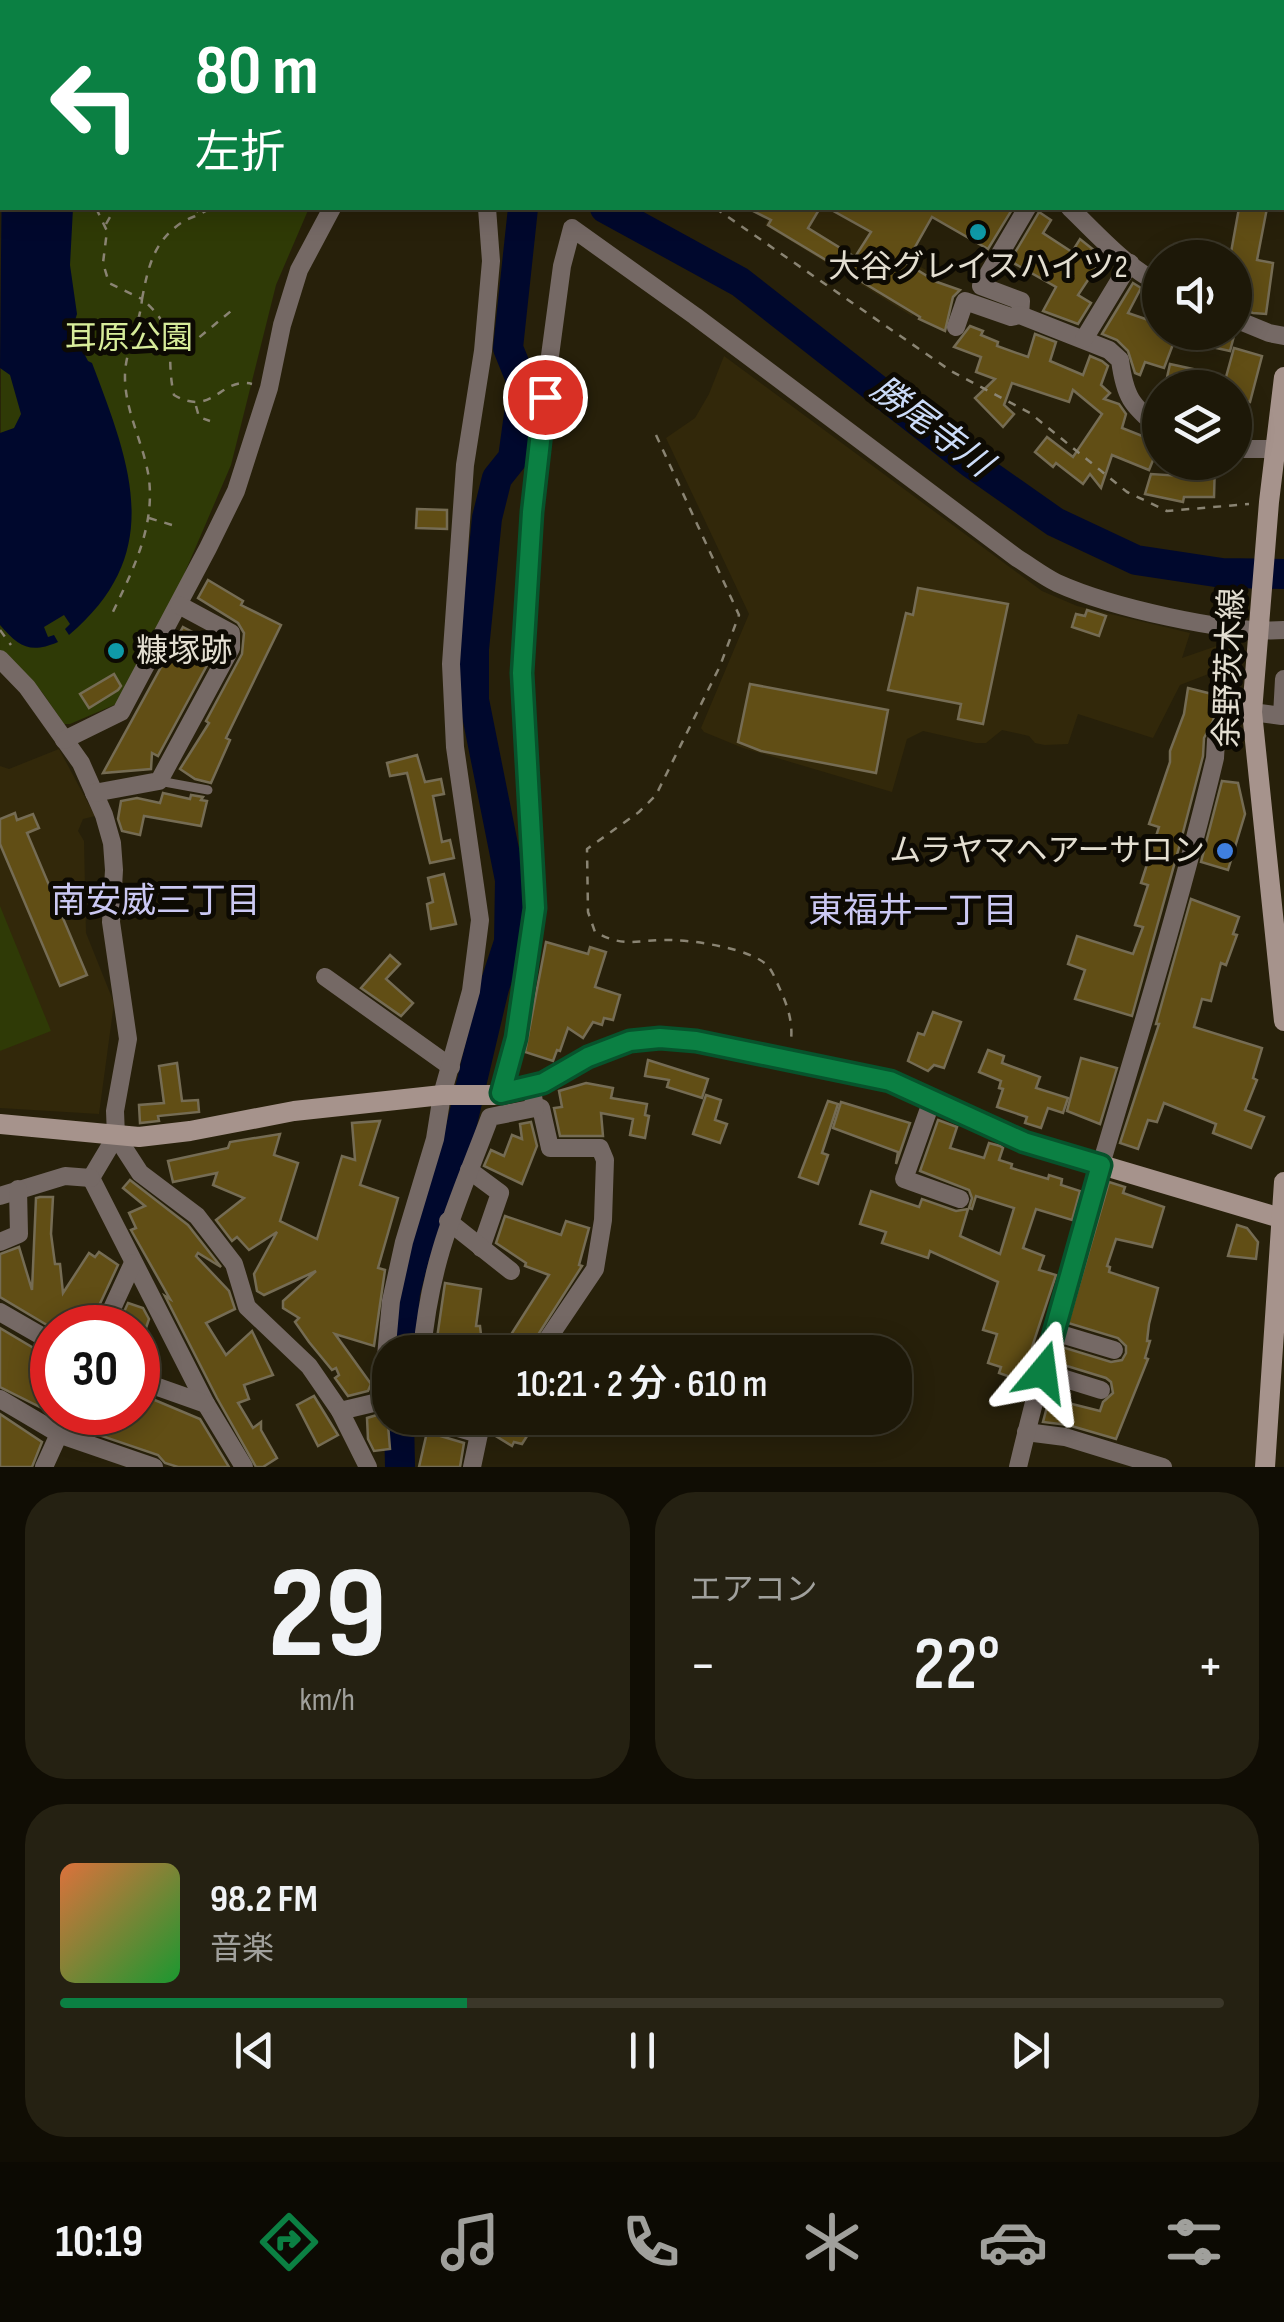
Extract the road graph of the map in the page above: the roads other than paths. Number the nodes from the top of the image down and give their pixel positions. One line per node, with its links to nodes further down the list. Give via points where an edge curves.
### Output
1 (331, 210): 17 (street, via 300,270 236,490)
2 (488, 210): 30 (street, via 491,261 465,465 451,664 455,746 480,920)
3 (1026, 210): 7 (street, via 981,286 1021,301)
4 (1072, 210): 5 (street)
5 (1130, 262): 6 (street); 11 (street)
6 (1142, 271)
7 (1020, 315): 9 (street, via 1011,318 965,301); 11 (street)
8 (1252, 325): 10 (street)
9 (956, 327)
10 (1284, 336)
11 (1084, 340): 13 (street, via 1120,360 1130,402)
12 (1284, 377): 15 (street, 余野茨木線)
13 (1142, 413)
14 (1252, 448): 15 (street)
15 (1276, 448): 16 (street, 余野茨木線)
16 (1275, 495): 18 (street, 余野茨木線)
17 (179, 605): 23 (street, via 121,712); 24 (street, via 231,633 232,648)
18 (1259, 627): 19 (street); 22 (street, 余野茨木線); 33 (street, via 1210,624 1054,582 572,228 541,423 522,673 535,908 516,1038)
19 (1284, 630)
20 (0, 660): 23 (street)
21 (1284, 679): 22 (street, via 1282,716)
22 (1252, 712): 27 (street, 余野茨木線); 38 (street, via 1231,716 1216,740 1188,870)
23 (64, 740): 26 (street)
24 (159, 781): 25 (lane); 26 (street)
25 (208, 790)
26 (94, 792): 37 (street, via 112,843 111,922 128,1039)
27 (1280, 943): 29 (street, 余野茨木線)
28 (325, 977): 30 (street)
29 (1284, 1021)
30 (451, 1067): 32 (street)
31 (531, 1086): 33 (street); 34 (street, via 630,1041 660,1038 890,1081); 35 (street)
32 (442, 1094): 33 (street); 37 (street); 62 (street, via 391,1301 382,1401)
33 (497, 1094)
34 (932, 1100): 38 (street, via 1024,1142); 43 (street, via 904,1180)
35 (535, 1108): 39 (street, via 490,1116); 55 (street, via 541,1108 550,1148 600,1148 605,1160 595,1269)
36 (0, 1124): 37 (street)
37 (116, 1136): 40 (street); 62 (street, via 140,1173 197,1216 234,1264 247,1307 309,1366)
38 (1101, 1165): 44 (street); 53 (street)
39 (469, 1170): 45 (street); 47 (street, via 500,1193)
40 (91, 1178): 42 (street, via 64,1176); 48 (street)
41 (1284, 1182): 44 (street)
42 (9, 1192): 46 (street, via 19,1234)
43 (960, 1198)
44 (1283, 1218): 74 (street)
45 (448, 1221): 47 (street); 54 (street)
46 (0, 1242)
47 (481, 1248): 49 (street)
48 (134, 1262): 50 (street); 61 (street)
49 (512, 1271)
50 (114, 1305)
51 (0, 1312): 52 (street)
52 (30, 1329)
53 (1054, 1332): 56 (street); 57 (street)
54 (423, 1335)
55 (550, 1335)
56 (1114, 1350)
57 (1043, 1372): 59 (street); 64 (street)
58 (160, 1388): 61 (street)
59 (1101, 1390)
60 (0, 1399): 63 (street)
61 (206, 1404): 69 (street)
62 (340, 1411): 70 (street)
63 (30, 1417)
64 (1026, 1432): 72 (street); 73 (street)
65 (61, 1435): 67 (street); 68 (street)
66 (480, 1435): 71 (street)
67 (44, 1467)
68 (154, 1467)
69 (244, 1467)
70 (368, 1467)
71 (472, 1467)
72 (1018, 1467)
73 (1163, 1467)
74 (1264, 1467)

